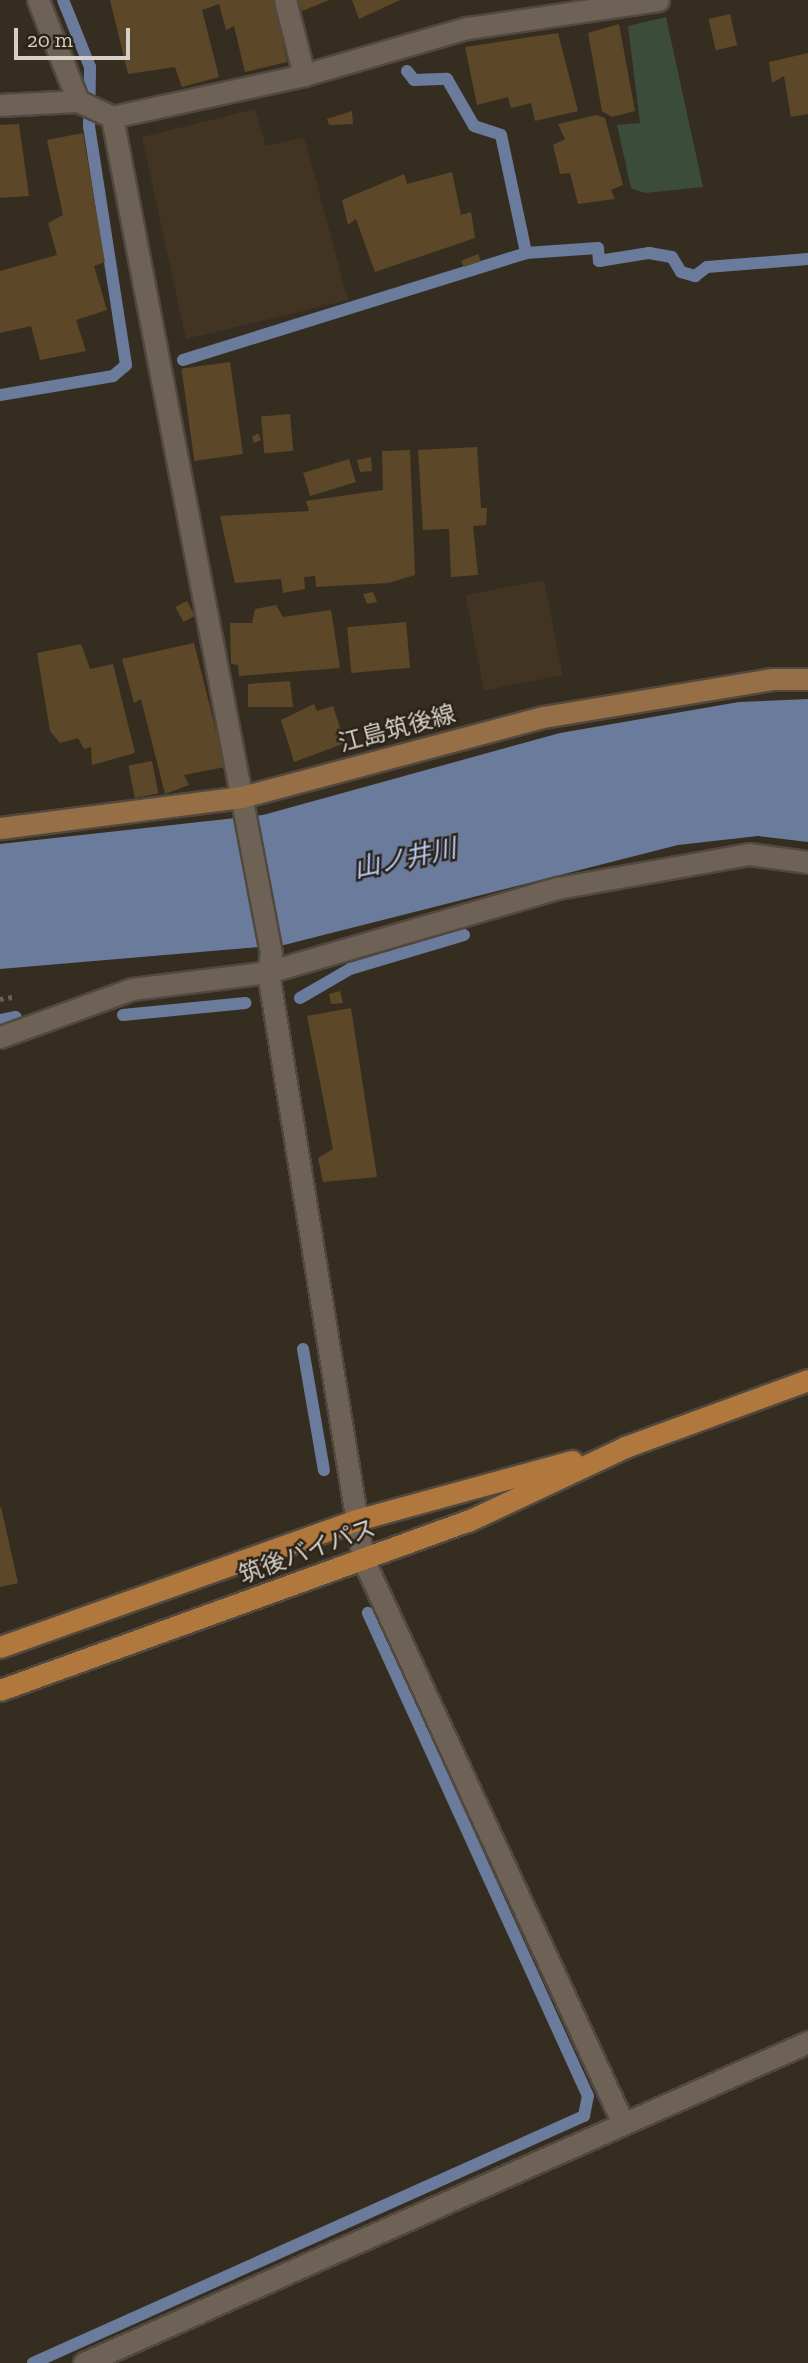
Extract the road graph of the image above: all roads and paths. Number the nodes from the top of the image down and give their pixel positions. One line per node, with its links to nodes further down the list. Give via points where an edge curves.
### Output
1 (38, 0): 5 (street)
2 (285, 0): 4 (street)
3 (658, 0): 4 (street, via 467,28)
4 (304, 75): 7 (street)
5 (78, 101): 6 (street); 7 (street)
6 (0, 105)
7 (112, 117): 9 (street)
8 (808, 679): 9 (main road, 江島筑後線, via 773,679 543,717)
9 (244, 803): 10 (main road, 江島筑後線); 12 (street)
10 (0, 828)
11 (808, 862): 12 (street, via 749,855 558,888)
12 (269, 962): 13 (street, via 132,989); 16 (street)
13 (0, 1037)
14 (808, 1380): 15 (highway, 筑後バイパス)
15 (625, 1447): 16 (highway, 筑後バイパス); 17 (highway, 筑後バイパス, via 468,1521)
16 (356, 1520): 17 (street); 18 (highway, 筑後バイパス)
17 (363, 1559): 19 (highway, 筑後バイパス); 21 (street)
18 (0, 1647)
19 (0, 1690)
20 (808, 2042): 21 (street)
21 (622, 2121): 22 (street)
22 (84, 2363)

